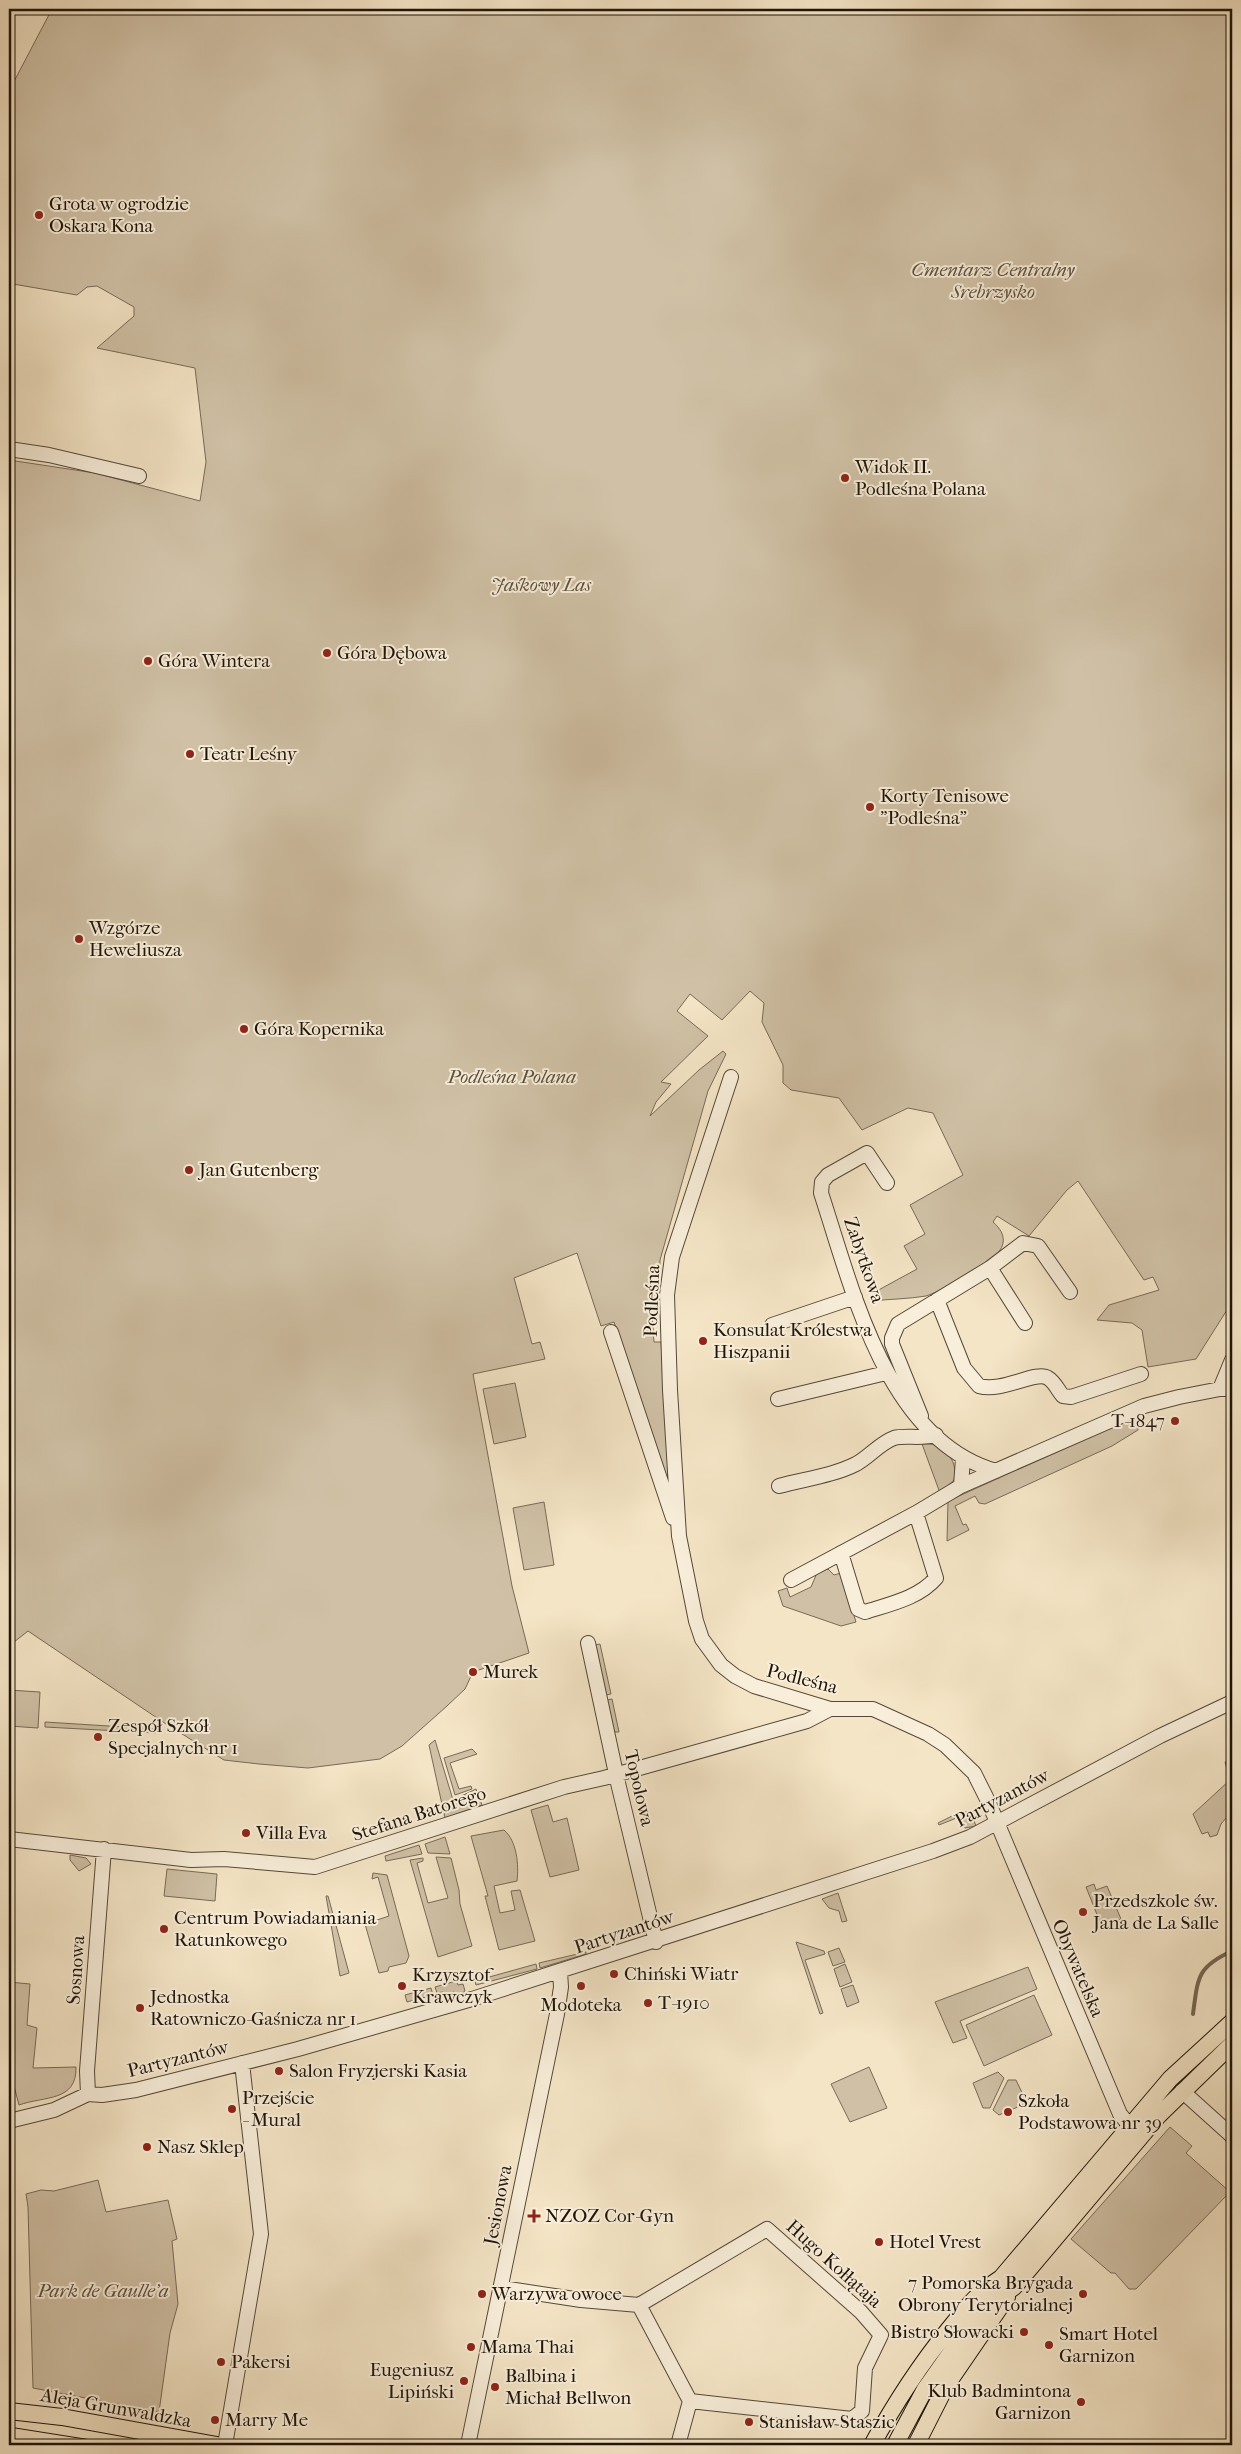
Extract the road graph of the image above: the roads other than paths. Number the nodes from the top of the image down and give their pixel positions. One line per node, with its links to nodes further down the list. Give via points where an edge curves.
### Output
1 (9, 449): 2 (street, via 49,454)
2 (139, 476)
3 (731, 1077): 24 (street, Podleśna, via 672,1257 668,1295 670,1390)
4 (887, 1183): 7 (street, Zabytkowa, via 867,1152 822,1182 821,1193)
5 (990, 1268): 6 (street, Zabytkowa, via 1023,1243 1032,1244 1042,1251); 8 (street, Zabytkowa); 9 (street)
6 (1070, 1292)
7 (855, 1297): 10 (street); 13 (street, Zabytkowa)
8 (937, 1300): 14 (street, via 964,1368 980,1386 996,1388 1044,1376 1064,1396 1071,1398); 17 (street, Zabytkowa, via 898,1324 892,1338)
9 (1025, 1324)
10 (772, 1325)
11 (610, 1332): 24 (street, Podleśna)
12 (1231, 1362): 15 (street)
13 (886, 1373): 16 (street); 17 (street, Zabytkowa, via 904,1403)
14 (1141, 1374)
15 (1226, 1389): 20 (street, via 1144,1406)
16 (778, 1399)
17 (924, 1423): 18 (street, Zabytkowa)
18 (936, 1435): 19 (street, Zabytkowa); 21 (street, via 896,1437 859,1463)
19 (963, 1458): 20 (street, Zabytkowa); 22 (street)
20 (996, 1471): 22 (street)
21 (779, 1486)
22 (961, 1486): 23 (street)
23 (916, 1513): 25 (street); 25 (street, via 936,1578 917,1593 865,1612 858,1609)
24 (679, 1536): 29 (street, Podleśna, via 696,1621 710,1653 734,1676 754,1686)
25 (841, 1553): 26 (street)
26 (791, 1580)
27 (588, 1643): 30 (street, Topolowa)
28 (1230, 1704): 31 (street, Partyzantów, via 1160,1736)
29 (830, 1709): 30 (street, Stefana Batorego, via 807,1721); 31 (street, Podleśna, via 873,1709 937,1740 974,1773)
30 (616, 1774): 33 (street, Stefana Batorego, via 564,1787 316,1867 224,1858 191,1860); 34 (street, Topolowa)
31 (997, 1823): 34 (street, Partyzantów, via 933,1851); 44 (street, Obywatelska, via 1120,2114)
32 (9, 1839): 33 (street, Stefana Batorego)
33 (104, 1849): 40 (street, Sosnowa)
34 (656, 1942): 35 (street, Partyzantów)
35 (560, 1972): 38 (street, Partyzantów, via 353,2034); 48 (street, Jesionowa, via 557,2014)
36 (1232, 2022): 44 (main road, via 1170,2079)
37 (1232, 2044): 39 (main road)
38 (242, 2063): 40 (street, Partyzantów, via 127,2092); 54 (street, via 261,2234)
39 (1182, 2091): 41 (street); 47 (main road)
40 (88, 2094): 42 (street, Partyzantów, via 54,2110)
41 (1211, 2116): 43 (street, via 1226,2119); 45 (street)
42 (9, 2121)
43 (1232, 2124)
44 (1129, 2125): 46 (main road)
45 (1232, 2136)
46 (1000, 2278): 50 (main road); 57 (main road, via 979,2292 921,2364)
47 (1014, 2287): 50 (main road); 59 (main road, via 946,2386)
48 (502, 2288): 49 (street); 55 (street, Jesionowa)
49 (639, 2305): 51 (street); 51 (street, Hugo Kołłątaja, via 768,2229 861,2312 881,2334 865,2368 862,2411 852,2418)
50 (987, 2306): 58 (main road, via 932,2379)
51 (690, 2401): 56 (street)
52 (9, 2411): 53 (main road, Aleja Grunwaldzka, via 62,2417)
53 (217, 2445)
54 (225, 2445)
55 (468, 2445)
56 (678, 2445)
57 (872, 2445)
58 (895, 2445)
59 (916, 2445)

